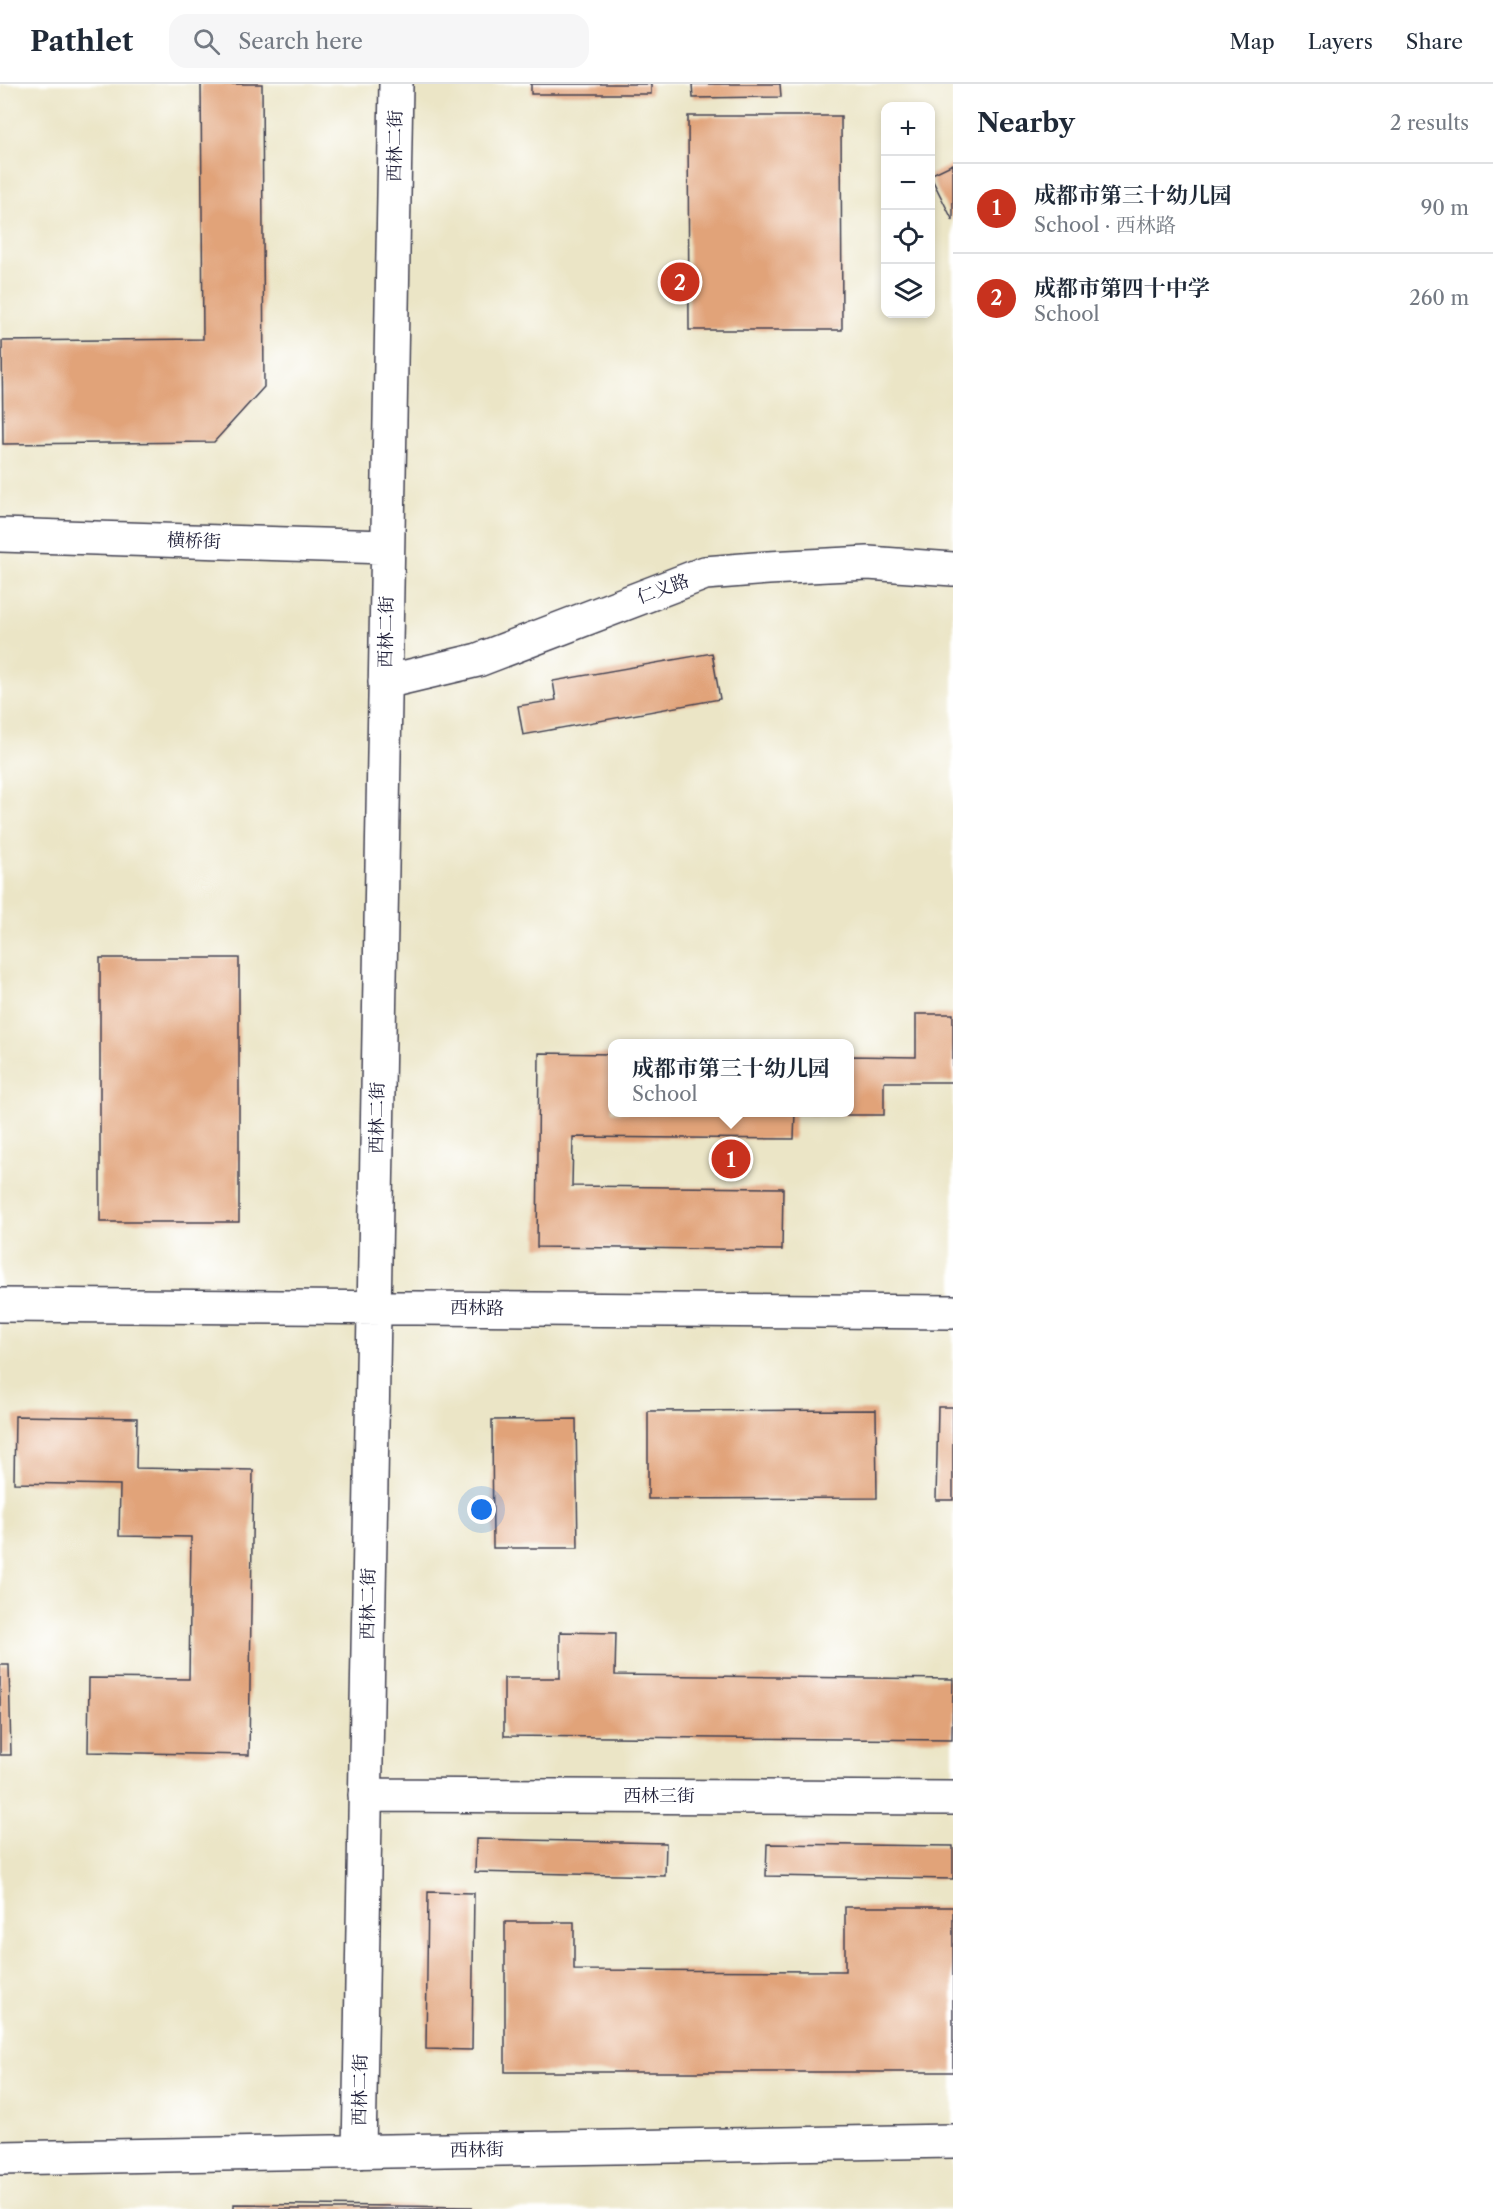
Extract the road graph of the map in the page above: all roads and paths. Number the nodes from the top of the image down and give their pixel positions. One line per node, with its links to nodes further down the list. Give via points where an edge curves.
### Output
1 (396, 84): 3 (street, 西林二街)
2 (0, 535): 3 (street, 横桥街)
3 (387, 547): 5 (street, 西林二街)
4 (953, 569): 5 (street, 仁义路, via 868,563 705,573 477,660)
5 (385, 682): 7 (street, 西林二街)
6 (0, 1305): 7 (street, 西林路)
7 (374, 1307): 8 (street, 西林路); 9 (street, 西林二街)
8 (953, 1312)
9 (365, 1795): 10 (street, 西林三街); 12 (street, 西林二街)
10 (953, 1798)
11 (953, 2140): 12 (street, 西林街)
12 (358, 2152): 13 (street, 西林街)
13 (0, 2158)

